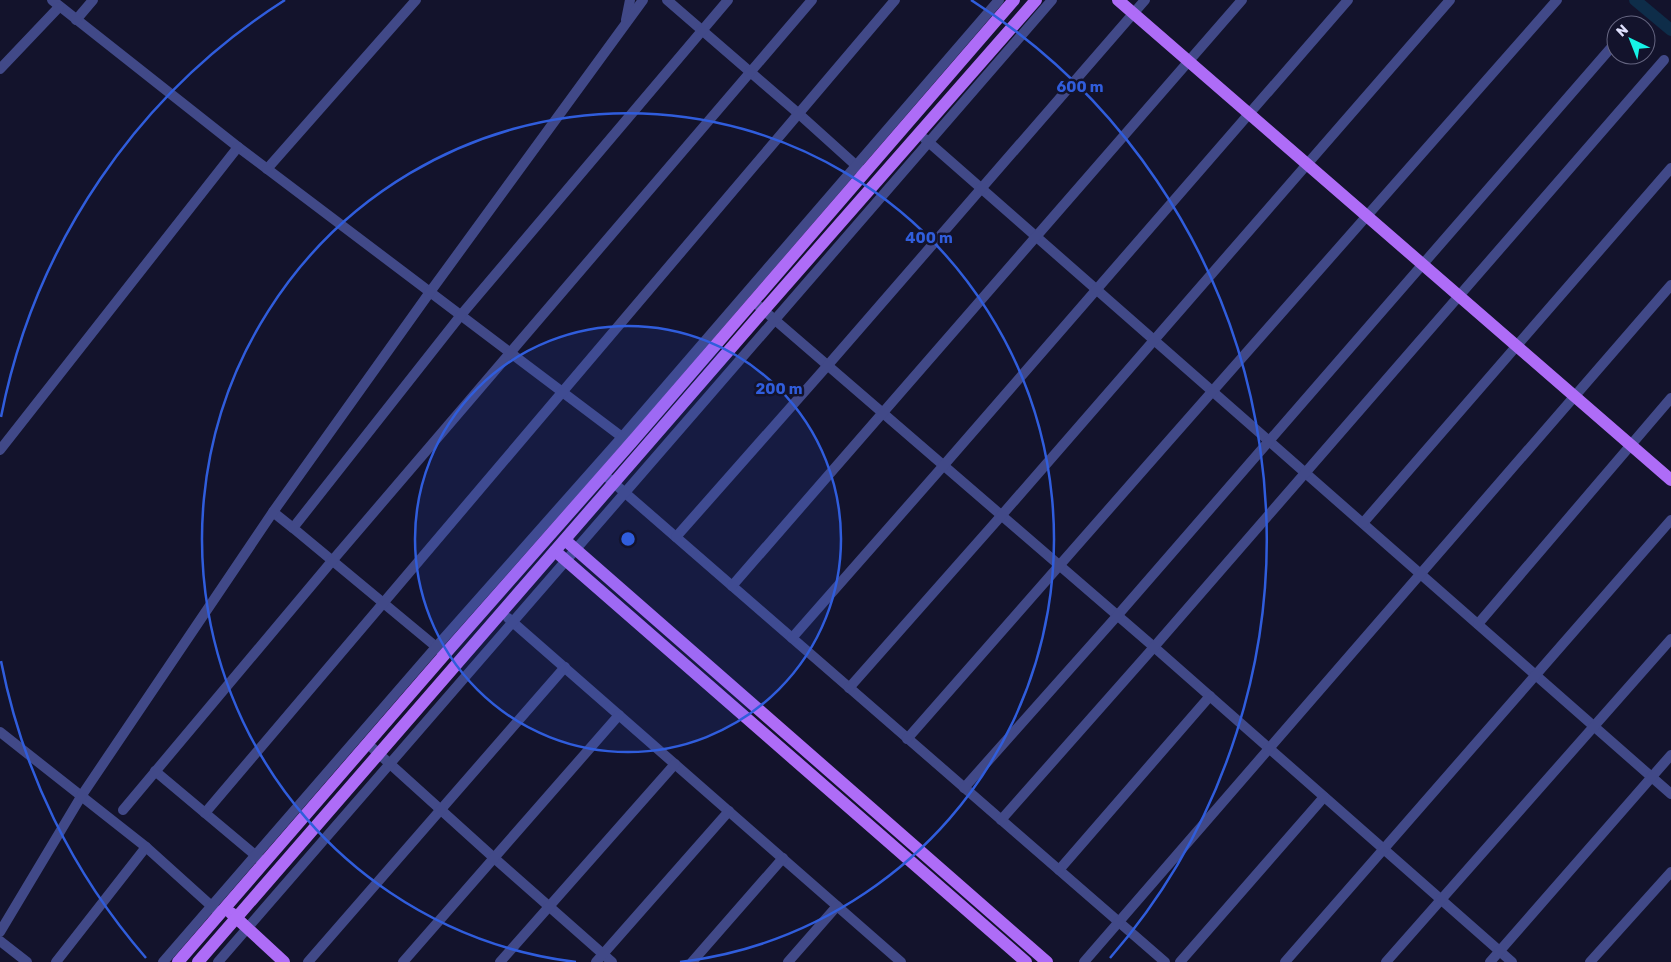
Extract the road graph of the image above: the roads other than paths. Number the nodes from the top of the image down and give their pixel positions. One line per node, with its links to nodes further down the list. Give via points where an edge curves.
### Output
1 (93, 0): 21 (street)
2 (416, 0): 36 (street)
3 (630, 0): 22 (street)
4 (643, 0): 22 (street)
5 (667, 0): 23 (street)
6 (728, 0): 23 (street)
7 (812, 0): 28 (street)
8 (895, 0): 29 (street)
9 (999, 0): 37 (street)
10 (1014, 0): 37 (main road)
11 (1036, 0): 31 (main road)
12 (1052, 0): 32 (street)
13 (1118, 0): 20 (main road)
14 (1145, 0): 20 (street)
15 (1242, 0): 26 (street)
16 (1348, 0): 30 (street)
17 (1450, 0): 34 (street)
18 (1557, 0): 39 (street)
19 (55, 4): 21 (street); 27 (street)
20 (1133, 14): 26 (main road); 38 (street)
21 (76, 20): 33 (street)
22 (625, 23): 44 (street)
23 (702, 30): 28 (street); 48 (street)
24 (1606, 53): 41 (street)
25 (1664, 60): 45 (street)
26 (1188, 62): 30 (main road); 40 (street)
27 (0, 69)
28 (751, 72): 29 (street); 52 (street)
29 (799, 114): 37 (street); 54 (street)
30 (1248, 114): 34 (main road); 43 (street)
31 (918, 134): 32 (street); 47 (main road)
32 (928, 143): 38 (street); 49 (street)
33 (238, 148): 36 (street); 62 (street)
34 (1307, 165): 39 (main road); 50 (street)
35 (1671, 168): 51 (street)
36 (267, 169): 44 (street)
37 (860, 170): 46 (main road); 59 (street)
38 (981, 189): 40 (street); 53 (street)
39 (1365, 215): 41 (main road); 55 (street)
40 (1036, 237): 43 (street); 58 (street)
41 (1422, 265): 45 (main road); 60 (street)
42 (1671, 285): 56 (street)
43 (1096, 290): 50 (street); 63 (street)
44 (430, 292): 48 (street); 68 (street)
45 (1458, 296): 51 (main road); 64 (street)
46 (753, 301): 47 (street); 59 (main road)
47 (764, 310): 49 (street); 67 (main road)
48 (461, 315): 52 (street); 72 (street)
49 (775, 319): 53 (street); 67 (street)
50 (1153, 340): 55 (street); 69 (street)
51 (1516, 346): 56 (main road); 71 (street)
52 (511, 353): 54 (street); 78 (street)
53 (828, 365): 58 (street); 73 (street)
54 (562, 392): 59 (street); 82 (street)
55 (1213, 392): 60 (street); 79 (street)
56 (1575, 398): 61 (main road); 80 (street)
57 (1671, 398): 61 (street)
58 (884, 414): 63 (street); 81 (street)
59 (627, 440): 65 (main road); 90 (street)
60 (1268, 441): 64 (street); 84 (street)
61 (1630, 445): 66 (main road); 86 (street)
62 (0, 450)
63 (944, 465): 69 (street); 87 (street)
64 (1305, 473): 71 (street); 89 (street)
65 (603, 474): 67 (street); 90 (main road)
66 (1671, 480)
67 (619, 488): 73 (street); 74 (main road); 75 (street)
68 (273, 512): 72 (street); 109 (street)
69 (1001, 516): 79 (street); 93 (street)
70 (1671, 520): 92 (street)
71 (1363, 523): 80 (street)
72 (293, 528): 78 (street)
73 (676, 537): 81 (street)
74 (565, 540): 75 (main road); 76 (main road)
75 (575, 549): 77 (street); 151 (main road)
76 (555, 551): 77 (main road); 83 (main road)
77 (566, 560): 85 (street); 150 (main road)
78 (332, 561): 82 (street); 105 (street)
79 (1060, 566): 84 (street); 98 (street)
80 (1420, 574): 86 (street); 100 (street)
81 (732, 586): 87 (street)
82 (383, 603): 90 (street); 114 (street)
83 (502, 612): 85 (street); 101 (main road)
84 (1117, 616): 89 (street); 107 (street)
85 (512, 621): 91 (street); 103 (street)
86 (1478, 624): 92 (street)
87 (792, 638): 93 (street)
88 (1671, 639): 96 (street)
89 (1154, 647): 94 (street); 115 (street)
90 (440, 650): 99 (main road); 120 (street)
91 (565, 668): 95 (street); 111 (street)
92 (1536, 675): 96 (street); 117 (street)
93 (849, 688): 98 (street)
94 (1210, 696): 100 (street); 121 (street)
95 (619, 715): 104 (street); 118 (street)
96 (1594, 726): 106 (street); 123 (street)
97 (0, 732): 109 (street)
98 (907, 739): 107 (street)
99 (368, 744): 101 (street); 120 (main road)
100 (1268, 748): 110 (street); 128 (street)
101 (378, 754): 103 (street); 127 (main road)
102 (1671, 755): 106 (street)
103 (389, 764): 111 (street); 129 (street)
104 (674, 764): 113 (street); 124 (street)
105 (155, 772): 112 (street); 114 (street)
106 (1652, 777): 108 (street); 132 (street)
107 (964, 788): 115 (street)
108 (1671, 794)
109 (82, 795): 116 (street); 130 (street)
110 (1324, 797): 117 (street); 154 (street)
111 (441, 809): 118 (street); 143 (street)
112 (122, 810)
113 (729, 811): 119 (street); 133 (street)
114 (204, 813): 120 (street)
115 (1001, 820): 121 (street)
116 (146, 847): 126 (street); 136 (street)
117 (1384, 849): 123 (street); 155 (street)
118 (493, 857): 124 (street); 144 (street)
119 (783, 858): 125 (street); 147 (street)
120 (260, 859): 126 (main road)
121 (1058, 870): 128 (street)
122 (1671, 872): 159 (street)
123 (1441, 899): 132 (street); 156 (street)
124 (549, 906): 133 (street); 145 (street)
125 (837, 906): 134 (street); 148 (street)
126 (219, 909): 127 (main road); 137 (street); 138 (main road)
127 (234, 921): 129 (main road); 139 (main road)
128 (1119, 922): 152 (street); 153 (street)
129 (245, 931): 140 (street); 141 (main road); 142 (main road)
130 (0, 932)
131 (0, 941): 135 (street)
132 (1500, 951): 157 (street); 158 (street)
133 (599, 958): 146 (street)
134 (889, 958): 149 (street)
135 (27, 962)
136 (56, 962)
137 (163, 962)
138 (178, 962)
139 (198, 962)
140 (218, 962)
141 (273, 962)
142 (284, 962)
143 (308, 962)
144 (402, 962)
145 (500, 962)
146 (612, 962)
147 (692, 962)
148 (788, 962)
149 (901, 962)
150 (1026, 962)
151 (1047, 962)
152 (1084, 962)
153 (1165, 962)
154 (1180, 962)
155 (1285, 962)
156 (1386, 962)
157 (1490, 962)
158 (1512, 962)
159 (1590, 962)

